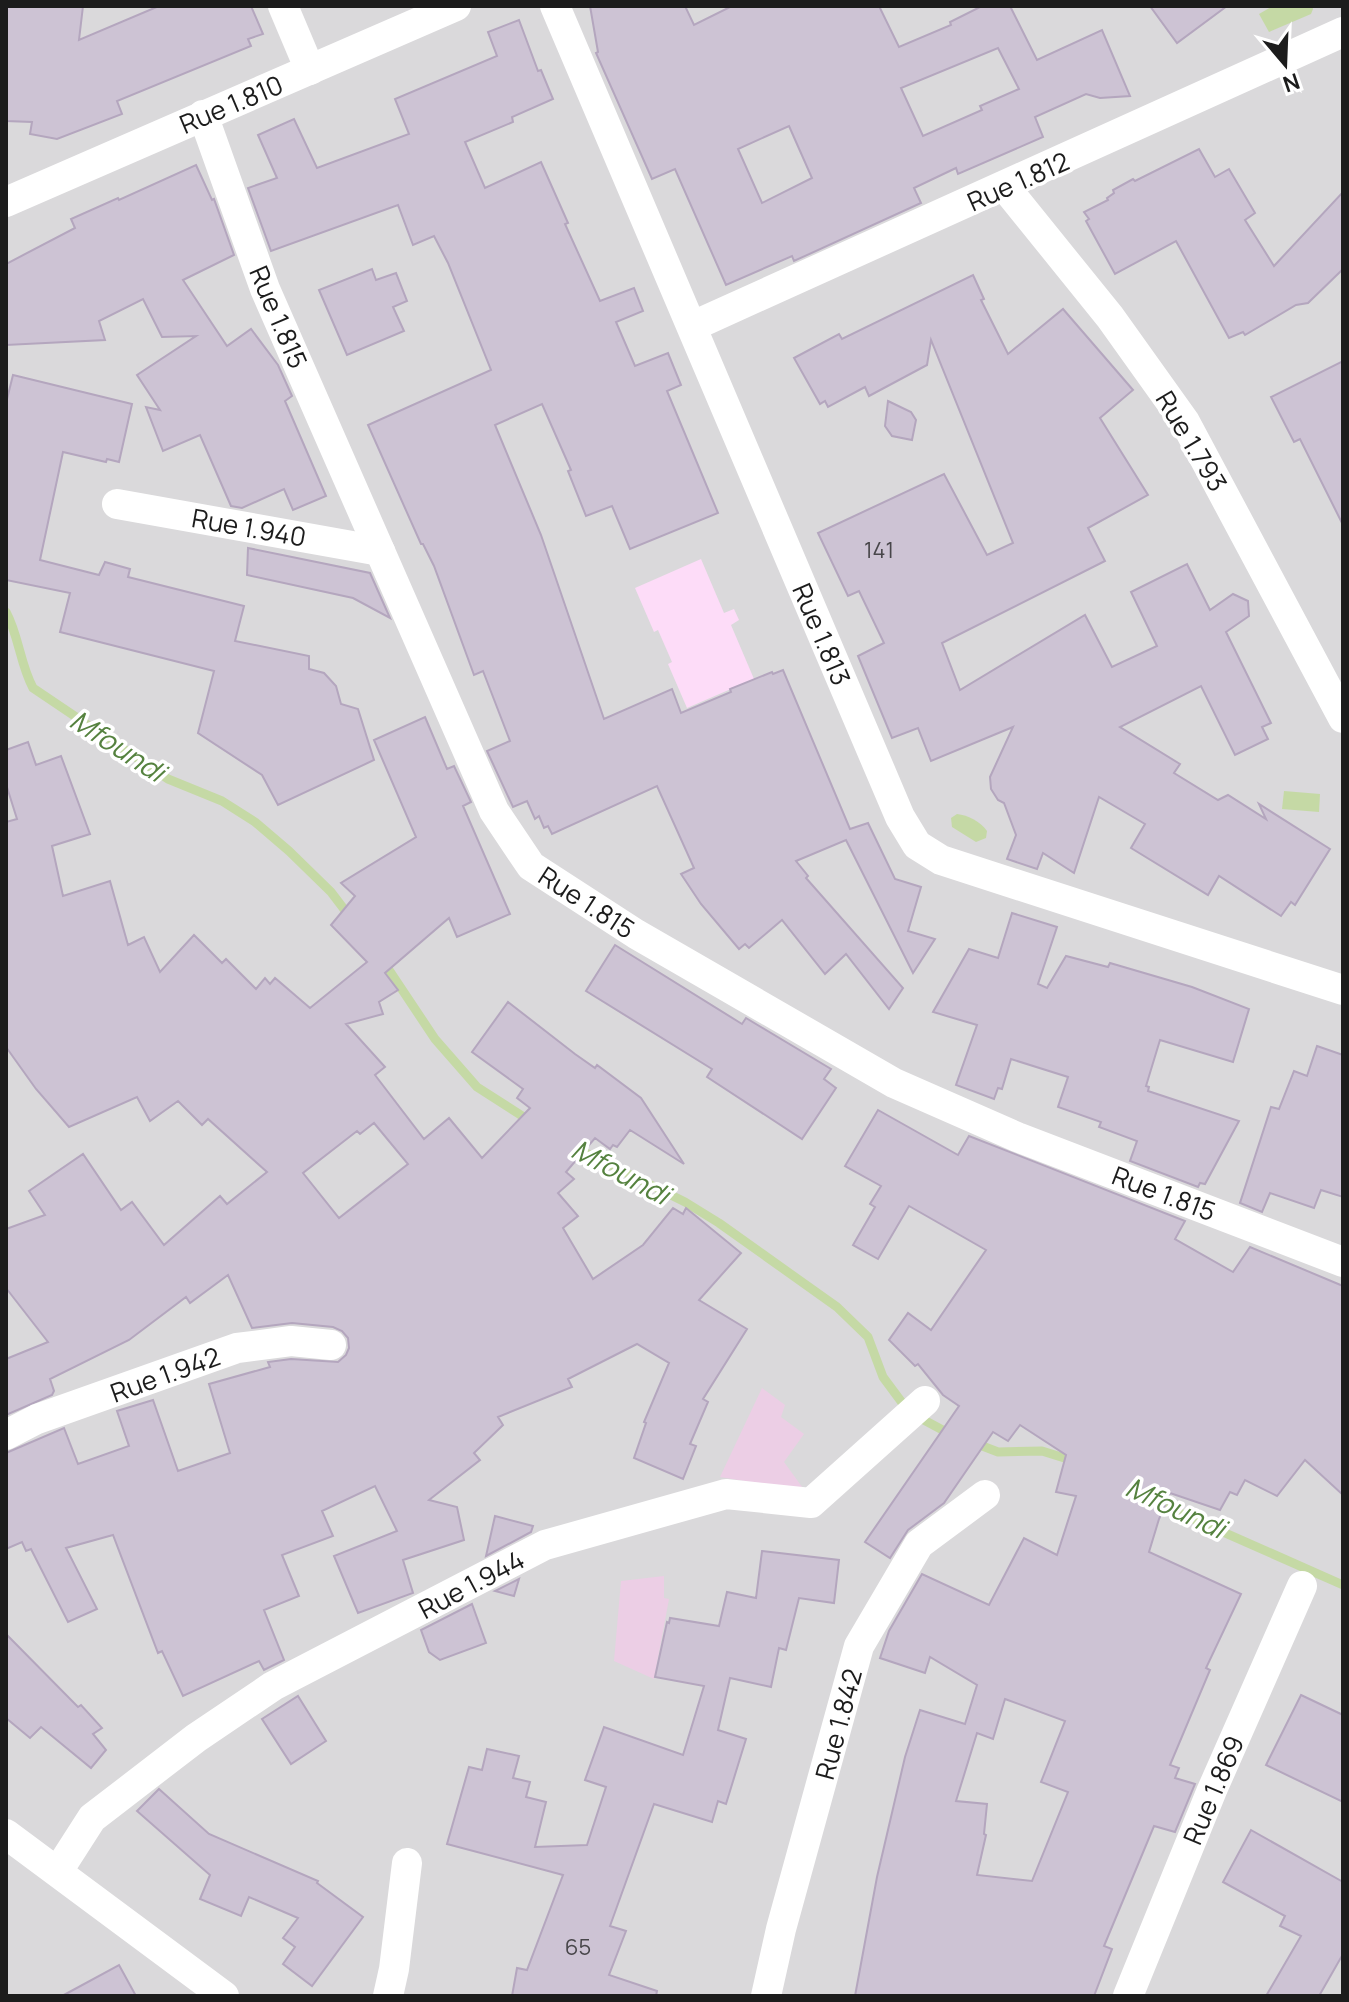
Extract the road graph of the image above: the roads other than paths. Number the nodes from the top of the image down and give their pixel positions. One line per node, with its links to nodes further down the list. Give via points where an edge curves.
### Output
1 (283, 6): 5 (street)
2 (456, 6): 5 (street, Rue 1.810)
3 (555, 6): 9 (street, Rue 1.813)
4 (1343, 32): 7 (street, Rue 1.812)
5 (310, 70): 6 (street, Rue 1.810)
6 (203, 115): 8 (street, Rue 1.810); 11 (street, Rue 1.815, via 265,289)
7 (1005, 187): 9 (street, Rue 1.812); 12 (street, Rue 1.793, via 1110,317 1185,422)
8 (6, 202)
9 (693, 326): 13 (street, Rue 1.813, via 900,817 917,845 941,860)
10 (117, 504): 11 (street, Rue 1.940)
11 (380, 551): 14 (street, Rue 1.815, via 494,811 531,866 636,934 894,1083 1017,1137)
12 (1343, 718)
13 (1343, 990)
14 (1343, 1262)
15 (331, 1345): 17 (street, Rue 1.942, via 291,1341 237,1348 37,1419)
16 (925, 1401): 22 (street, Rue 1.944, via 811,1503 726,1494 545,1545 273,1686 92,1818)
17 (6, 1435)
18 (985, 1495): 25 (street, Rue 1.842, via 919,1544 859,1646)
19 (1302, 1586): 26 (street, Rue 1.869)
20 (6, 1834): 22 (street)
21 (407, 1863): 24 (street)
22 (58, 1871): 23 (street)
23 (224, 1996)
24 (388, 1996)
25 (766, 1996)
26 (1128, 1996)

